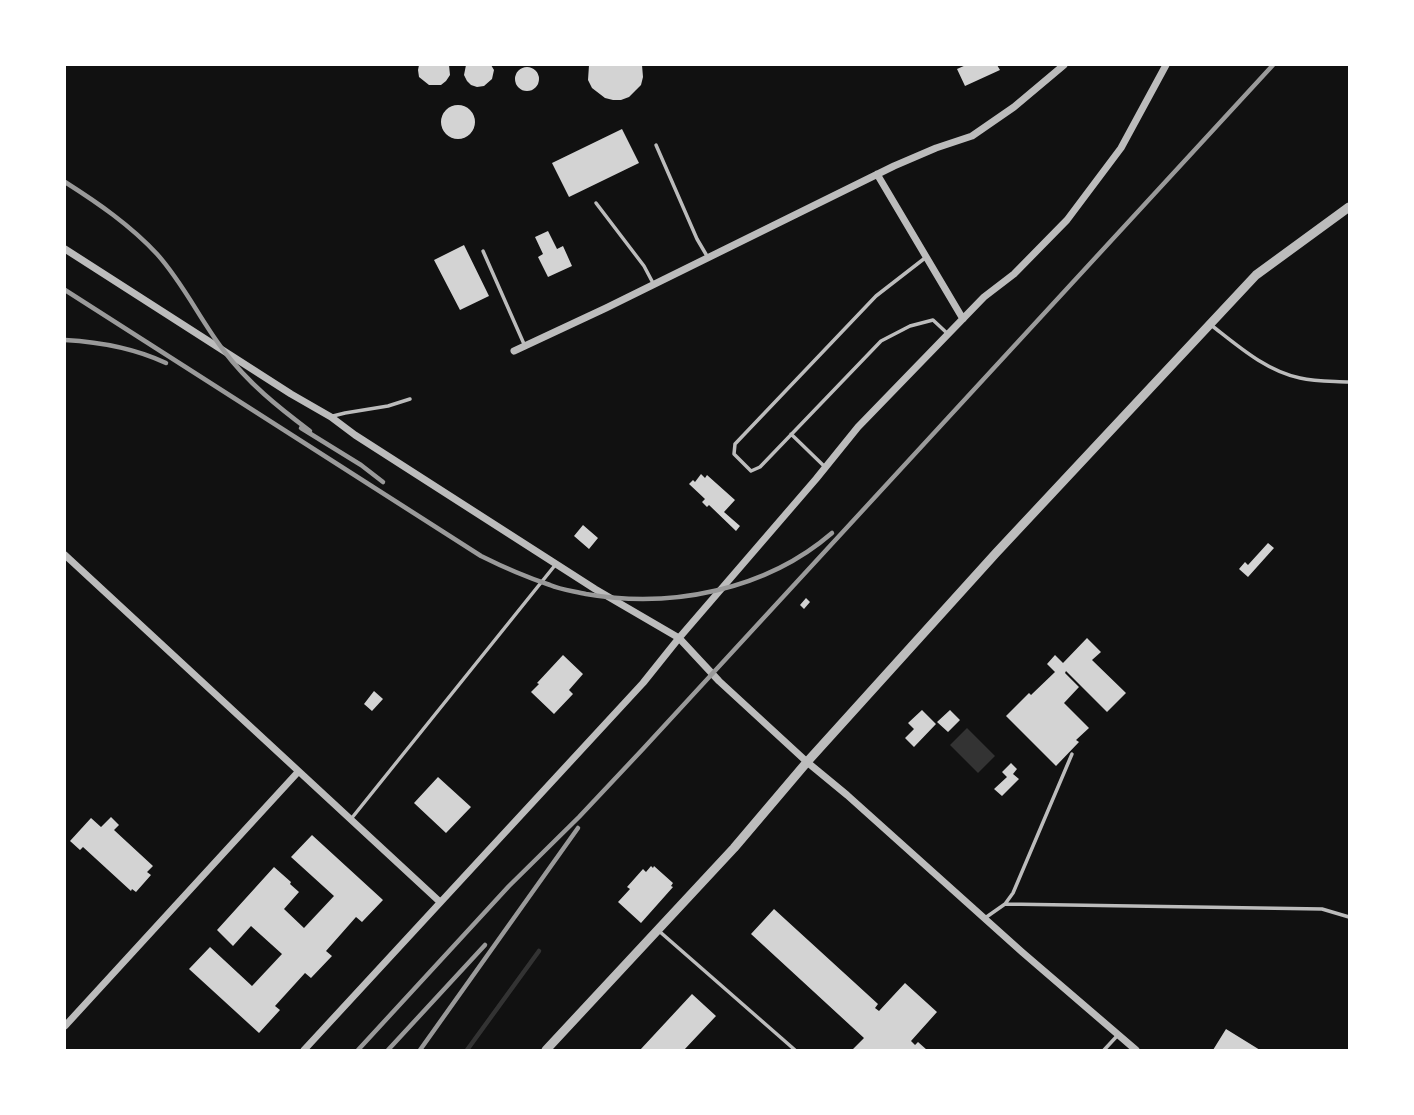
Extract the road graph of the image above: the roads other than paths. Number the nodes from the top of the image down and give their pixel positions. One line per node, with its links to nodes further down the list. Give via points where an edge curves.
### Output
1 (1064, 65): 4 (street, via 972,136)
2 (1166, 65): 12 (street, via 1122,148 1067,220)
3 (656, 145): 10 (lane)
4 (877, 174): 9 (street); 10 (street)
5 (596, 203): 11 (lane)
6 (1349, 207): 13 (street, via 1256,275)
7 (65, 249): 19 (street)
8 (483, 251): 15 (lane)
9 (926, 257): 12 (street); 20 (lane, via 876,296 735,444 734,454 751,471)
10 (708, 258): 11 (street)
11 (654, 285): 15 (street)
12 (963, 319): 14 (street)
13 (1210, 324): 17 (lane, via 1259,362 1280,371 1298,378); 26 (street)
14 (948, 334): 20 (lane, via 933,320 881,341); 21 (street)
15 (525, 346): 16 (street)
16 (514, 351)
17 (1349, 382)
18 (410, 399): 19 (lane)
19 (331, 417): 23 (street)
20 (791, 434): 21 (lane)
21 (826, 467): 24 (street)
22 (65, 555): 27 (street)
23 (556, 564): 24 (street); 28 (lane)
24 (679, 638): 26 (street); 29 (street, via 643,683)
25 (1072, 754): 30 (lane)
26 (807, 762): 32 (street); 33 (street)
27 (299, 772): 28 (street); 34 (street)
28 (351, 820): 29 (street)
29 (440, 902): 36 (street)
30 (1005, 904): 31 (lane, via 1322,909); 32 (lane)
31 (1349, 917)
32 (985, 918): 35 (street)
33 (658, 930): 37 (street); 38 (lane)
34 (65, 1026)
35 (1118, 1035): 39 (lane); 40 (street)
36 (304, 1050)
37 (546, 1050)
38 (795, 1050)
39 (1104, 1050)
40 (1136, 1050)

